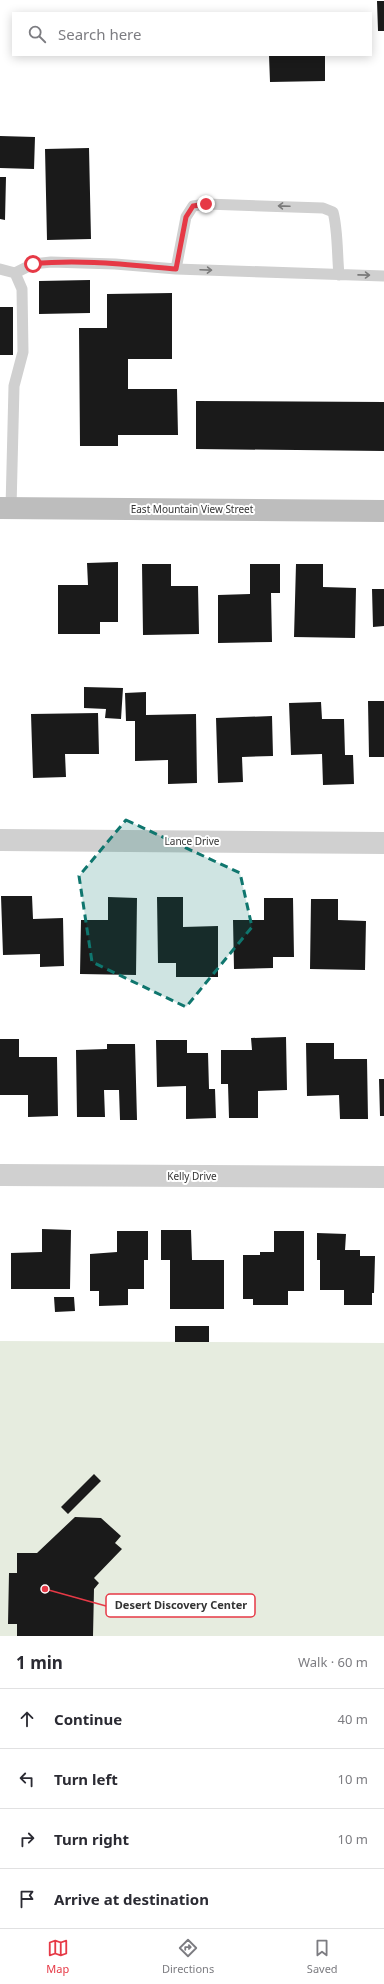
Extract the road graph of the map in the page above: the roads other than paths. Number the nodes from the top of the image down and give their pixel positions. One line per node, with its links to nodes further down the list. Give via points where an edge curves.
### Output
1 (0, 269): 3 (lane)
2 (176, 269): 3 (lane, via 51,262 33,264); 4 (lane, one-way to 4); 4 (lane, one-way to 2, via 336,222 333,212 324,208 206,204 193,206 186,217)
3 (15, 273): 6 (lane, via 22,289 23,352 14,386)
4 (339, 275): 5 (lane, one-way to 5)
5 (384, 276)
6 (6, 508): 7 (main road, East Mountain View Street)
7 (384, 511)
8 (0, 840): 9 (street, Lance Drive)
9 (384, 843)
10 (0, 1175): 11 (street, Kelly Drive)
11 (384, 1177)

